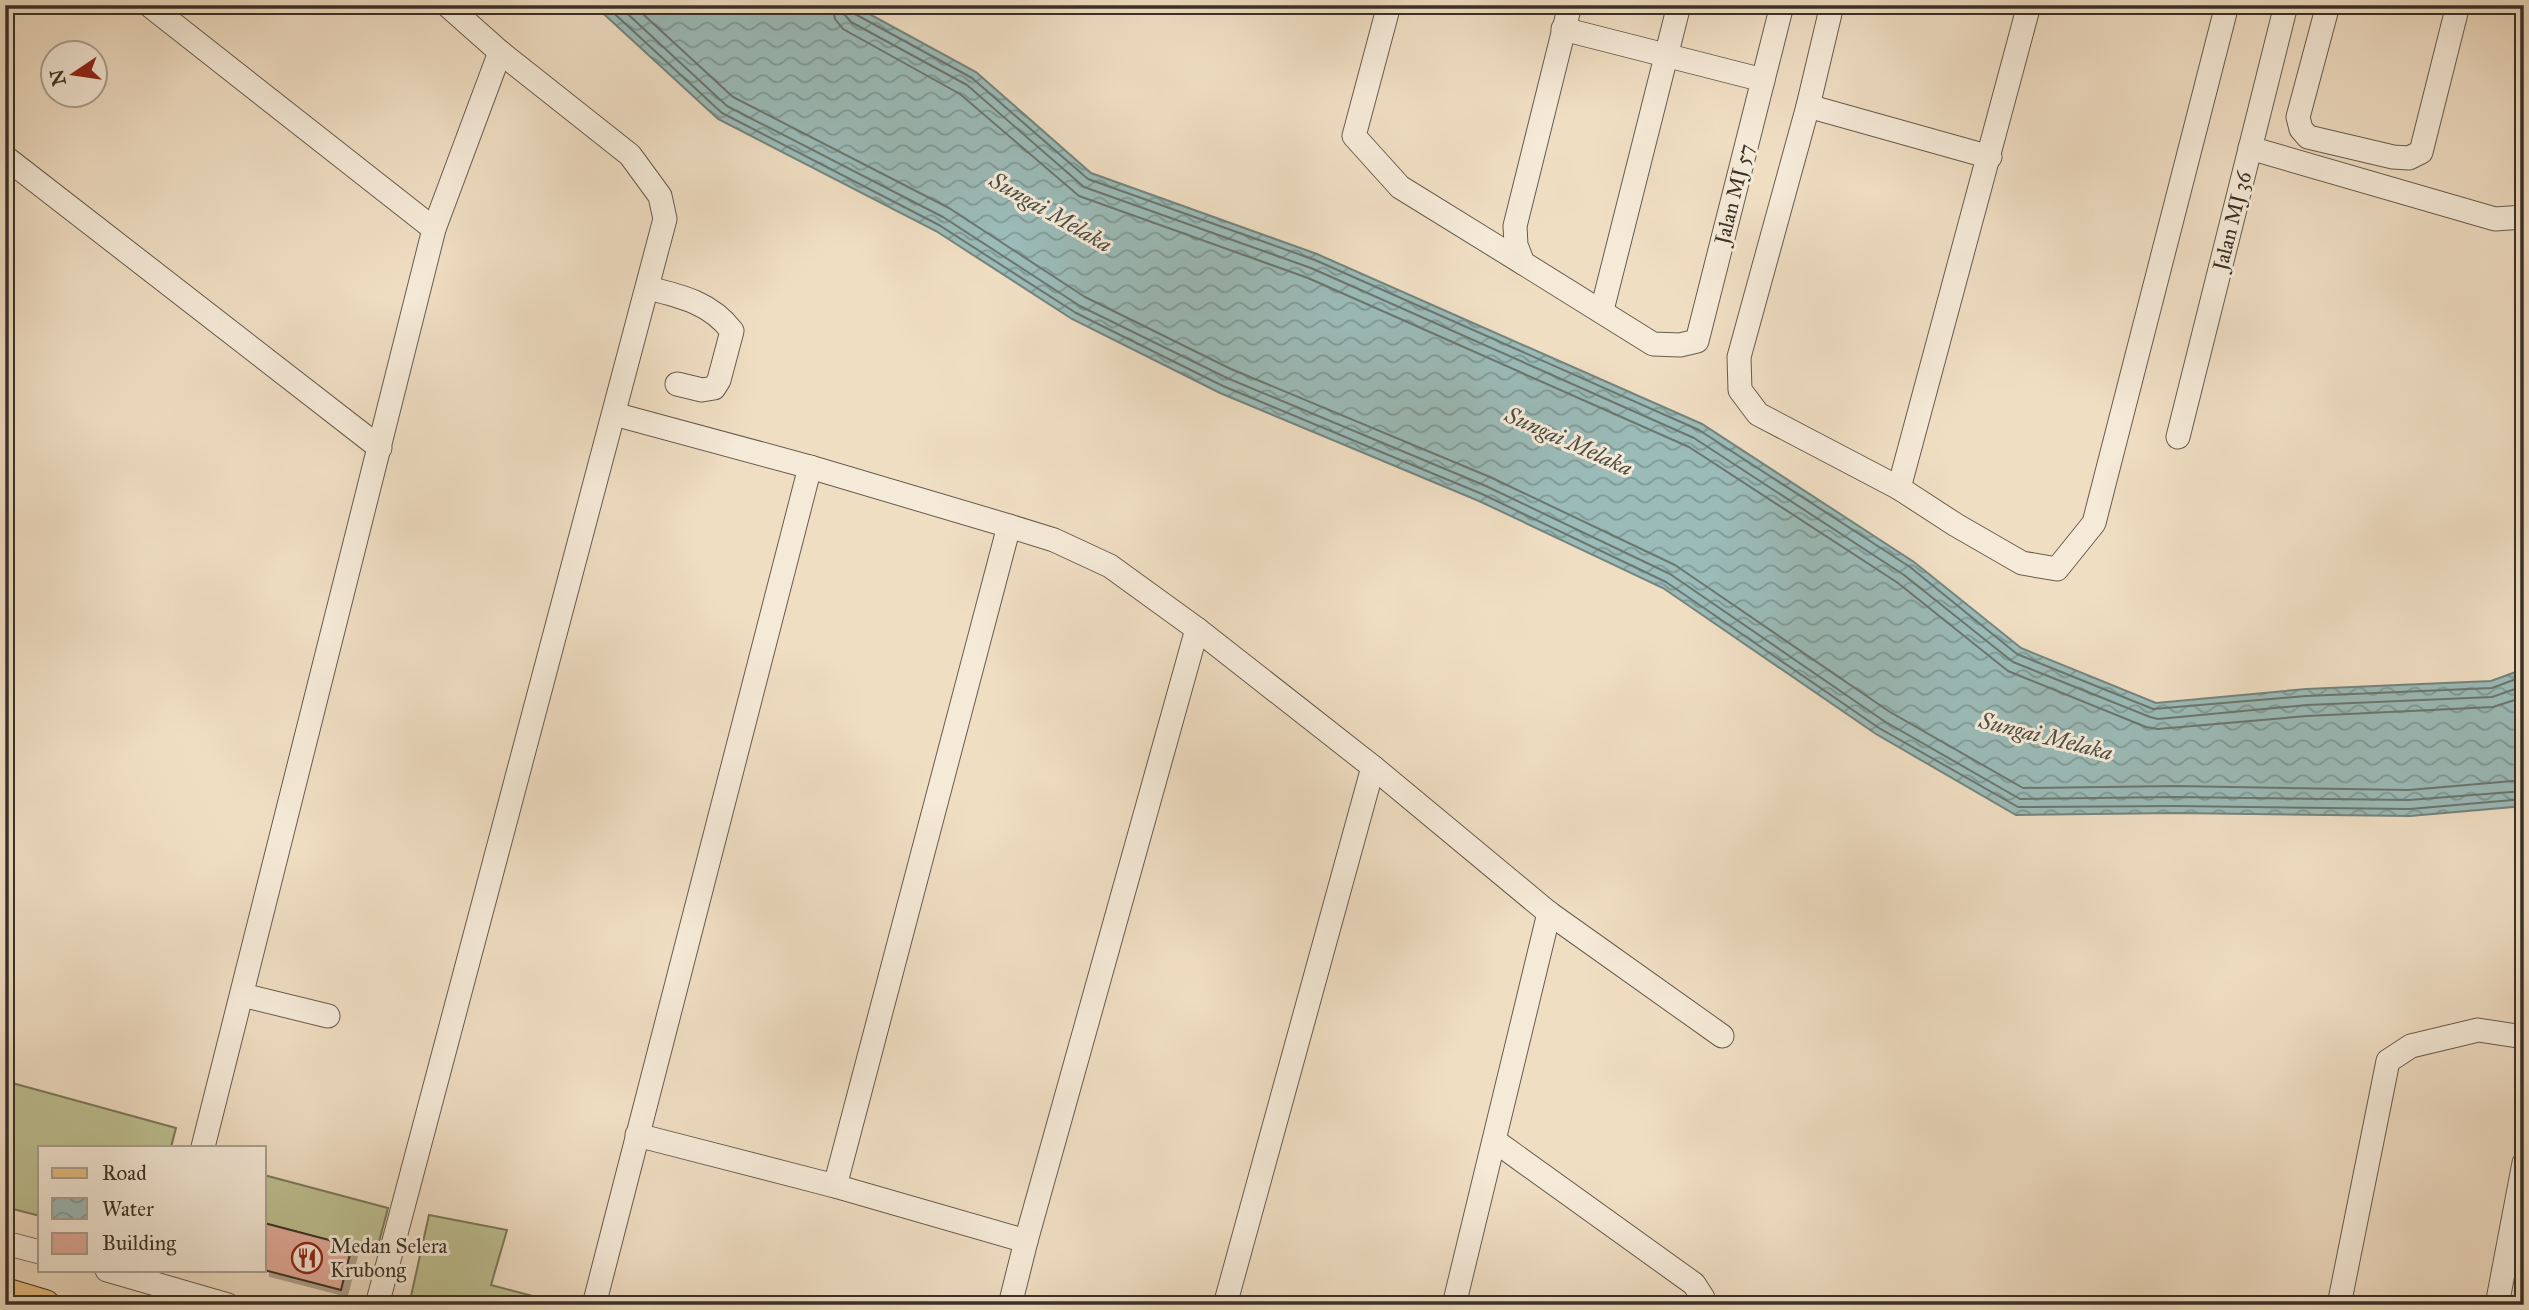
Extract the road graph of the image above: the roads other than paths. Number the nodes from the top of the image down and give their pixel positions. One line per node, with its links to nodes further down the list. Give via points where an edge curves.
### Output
1 (149, 5): 22 (street)
2 (447, 5): 14 (street)
3 (1389, 5): 23 (street, via 1354,136 1400,187)
4 (1570, 5): 13 (street)
5 (1679, 5): 15 (street)
6 (1782, 5): 16 (street, Jalan MJ 57)
7 (1832, 5): 17 (street)
8 (2029, 5): 19 (street)
9 (2227, 5): 31 (street, via 2094,523 2057,569 2022,563)
10 (2286, 5): 18 (street, Jalan MJ 36)
11 (2328, 5): 12 (street, via 2298,117 2301,129 2308,137 2409,158 2421,152)
12 (2458, 5)
13 (1563, 29): 15 (street); 23 (street, via 1515,226)
14 (500, 52): 22 (street); 24 (street, via 630,156 660,196 665,219)
15 (1667, 56): 16 (street); 25 (street)
16 (1763, 80): 25 (street, Jalan MJ 57, via 1697,341 1653,344)
17 (1808, 106): 19 (street); 31 (street, via 1739,357 1740,390 1758,414)
18 (2250, 148): 21 (street, via 2495,219); 28 (street, Jalan MJ 36)
19 (1990, 157): 31 (street)
20 (5, 158): 29 (street)
21 (2524, 217)
22 (434, 229): 29 (street)
23 (1523, 263): 25 (street)
24 (648, 288): 26 (street, via 691,299 732,331 714,388); 27 (street)
25 (1602, 310)
26 (677, 384)
27 (614, 414): 30 (street); 53 (street)
28 (2178, 437)
29 (380, 448): 36 (street)
30 (810, 467): 32 (street); 40 (street)
31 (1899, 488)
32 (1009, 526): 33 (street, via 1054,540 1110,566); 44 (street)
33 (1198, 629): 34 (street); 45 (street)
34 (1373, 767): 35 (street); 56 (street)
35 (1549, 913): 38 (street); 41 (street)
36 (242, 995): 37 (street); 42 (street)
37 (328, 1016)
38 (1722, 1037)
39 (2524, 1037): 59 (street, via 2478,1030 2412,1046 2388,1060)
40 (637, 1135): 44 (street); 54 (street)
41 (1495, 1141): 57 (street); 58 (street, via 1694,1284)
42 (203, 1146)
43 (2524, 1164): 60 (street)
44 (835, 1186): 45 (street)
45 (1026, 1241): 55 (street)
46 (5, 1243): 47 (street)
47 (38, 1251)
48 (123, 1272): 49 (street)
49 (170, 1278): 52 (street)
50 (5, 1293): 51 (main road)
51 (45, 1305)
52 (228, 1305)
53 (377, 1305)
54 (594, 1305)
55 (1010, 1305)
56 (1225, 1305)
57 (1454, 1305)
58 (1703, 1305)
59 (2339, 1305)
60 (2497, 1305)

